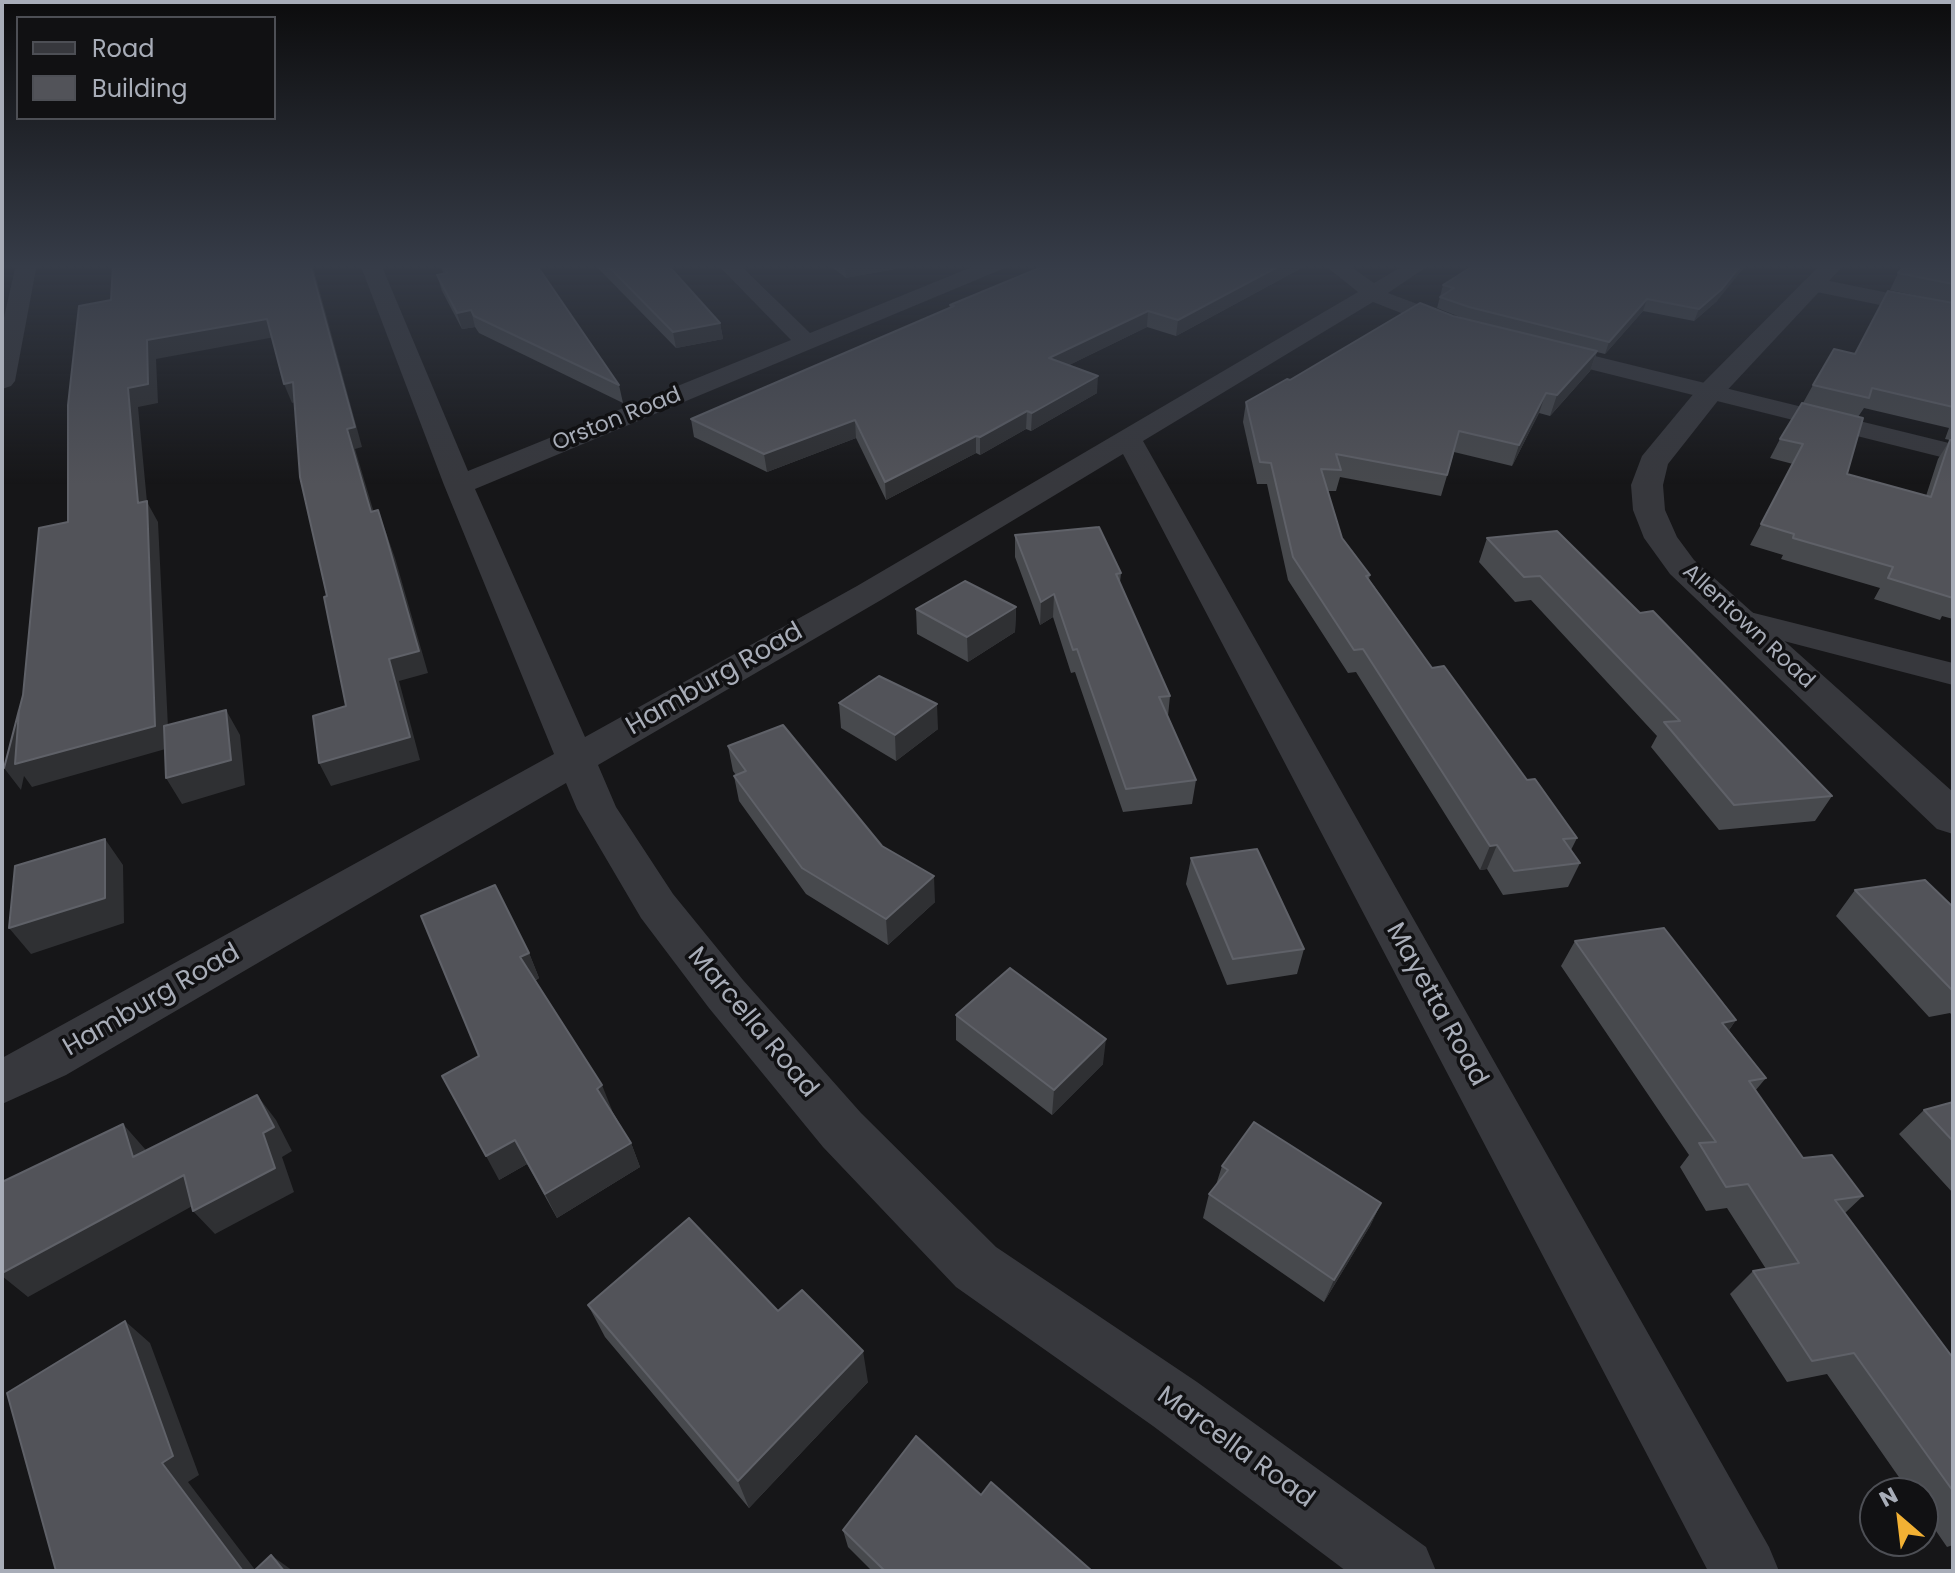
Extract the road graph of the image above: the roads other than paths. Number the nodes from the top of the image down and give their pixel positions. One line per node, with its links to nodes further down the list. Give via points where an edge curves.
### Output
1 (11, 337): 9 (street)
2 (400, 337): 13 (street, Marcella Road)
3 (801, 337): 7 (street)
4 (821, 337): 7 (street, Orston Road)
5 (1298, 337): 11 (street, Hamburg Road)
6 (1763, 337): 10 (street, Allentown Road)
7 (807, 343): 13 (street, Orston Road)
8 (1514, 343): 10 (street)
9 (2, 381)
10 (1710, 392): 12 (street); 14 (street, Allentown Road, via 1653,463 1647,485 1649,510 1682,567)
11 (1128, 438): 16 (street, Hamburg Road); 20 (street, Mayetta Road)
12 (1953, 452)
13 (459, 485): 16 (street, Marcella Road)
14 (1738, 619): 15 (street); 17 (street, Allentown Road)
15 (1953, 674)
16 (577, 758): 18 (street, Hamburg Road, via 62,1053); 19 (street, Marcella Road, via 597,809 619,845 706,969 842,1130 976,1267 1175,1404)
17 (1953, 818)
18 (2, 1082)
19 (1402, 1571)
20 (1745, 1571)

